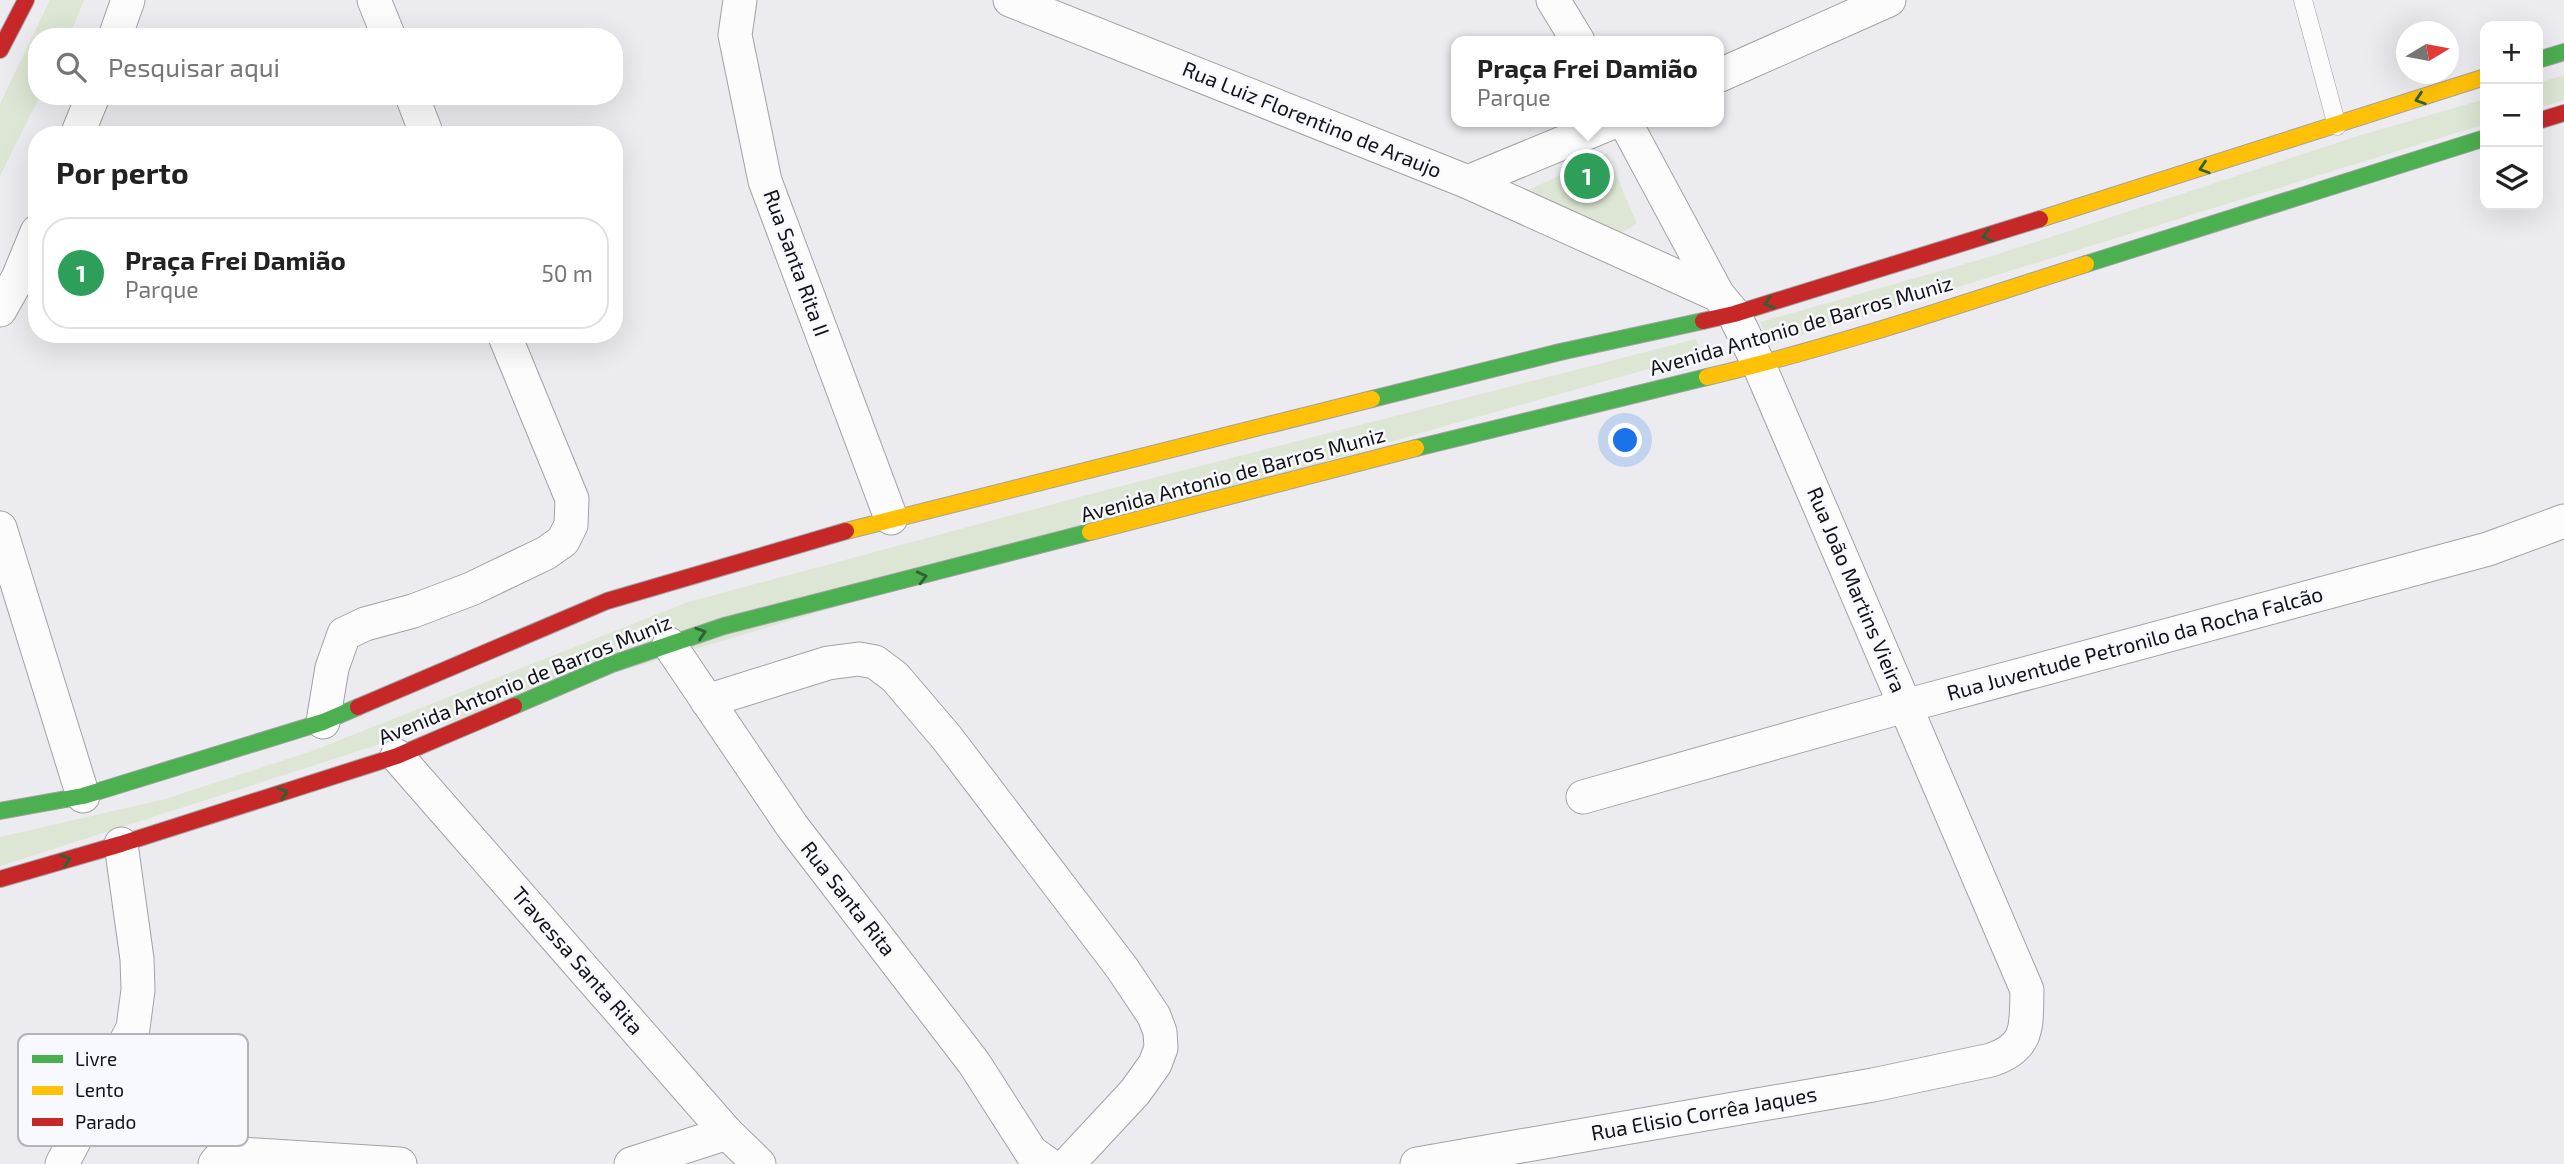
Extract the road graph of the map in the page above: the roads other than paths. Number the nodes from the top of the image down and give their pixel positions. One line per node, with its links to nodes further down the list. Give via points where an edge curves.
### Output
1 (26, 0): 12 (main road)
2 (128, 0): 9 (street)
3 (374, 0): 10 (street)
4 (740, 0): 33 (street, Rua Santa Rita II, via 735,35 765,181)
5 (1010, 0): 27 (street, Rua Luiz Florentino de Araujo)
6 (1553, 0): 11 (street)
7 (1889, 0): 15 (street)
8 (2302, 0): 23 (lane)
9 (118, 28)
10 (385, 28)
11 (1575, 36)
12 (0, 50)
13 (2564, 52): 14 (main road)
14 (2543, 58)
15 (1724, 73)
16 (2480, 79): 23 (main road, Avenida Antonio de Barros Muniz, one-way to 23)
17 (89, 105): 21 (street)
18 (415, 105): 22 (street)
19 (2564, 113): 20 (main road)
20 (2543, 119)
21 (81, 126)
22 (423, 126)
23 (2337, 126): 29 (main road, Avenida Antonio de Barros Muniz, one-way to 29)
24 (1601, 127): 27 (street, Rua Luiz Florentino de Araujo)
25 (1628, 127): 29 (street, Rua João Martins Vieira)
26 (2480, 140): 32 (main road, Avenida Antonio de Barros Muniz)
27 (1468, 182): 29 (street)
28 (28, 254): 30 (street)
29 (1726, 304): 32 (street, Rua João Martins Vieira); 33 (main road, Avenida Antonio de Barros Muniz, via 1560,352)
30 (0, 310)
31 (508, 343): 39 (street, via 572,499 571,526 563,541 471,589 344,634 332,668)
32 (1759, 365): 36 (main road, Avenida Antonio de Barros Muniz, one-way to 32, via 1479,432); 38 (street, Rua João Martins Vieira)
33 (891, 519): 39 (main road, Avenida Antonio de Barros Muniz, via 607,601)
34 (2564, 521): 38 (street, Rua Juventude Petronilo da Rocha Falcão, via 2488,549)
35 (0, 528): 41 (street)
36 (669, 644): 37 (street, Rua Santa Rita); 40 (main road, Avenida Antonio de Barros Muniz)
37 (707, 701): 51 (street, Rua Santa Rita, via 792,826 974,1063); 56 (street, via 828,663 859,659 875,662 895,677 947,738 1122,968 1160,1032 1156,1064)
38 (1905, 706): 42 (street, Rua Juventude Petronilo da Rocha Falcão); 47 (street, Rua João Martins Vieira, via 2027,990 2021,1042 2007,1055)
39 (323, 722): 41 (main road, Avenida Antonio de Barros Muniz)
40 (397, 756): 44 (main road, Avenida Antonio de Barros Muniz, one-way to 40); 48 (street, Travessa Santa Rita)
41 (83, 796): 43 (main road, Avenida Antonio de Barros Muniz)
42 (1583, 797)
43 (0, 811)
44 (121, 844): 45 (main road, Avenida Antonio de Barros Muniz, one-way to 44); 46 (street, via 138,990)
45 (0, 878)
46 (130, 1034)
47 (1991, 1060): 57 (street, Rua Elisio Corrêa Jaques, via 1873,1085)
48 (727, 1133): 54 (street); 55 (street, Travessa Santa Rita)
49 (71, 1146): 52 (street)
50 (221, 1160): 53 (street, via 241,1154)
51 (1034, 1160)
52 (62, 1164)
53 (400, 1164)
54 (631, 1164)
55 (759, 1164)
56 (1068, 1164)
57 (1417, 1164)

